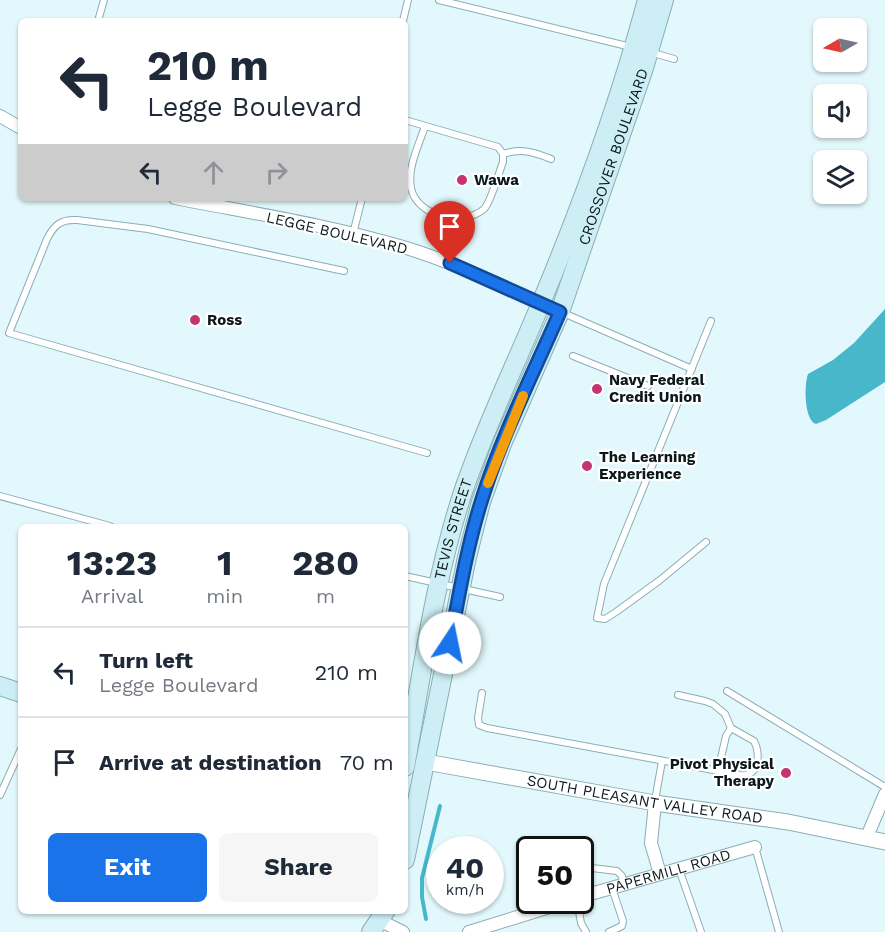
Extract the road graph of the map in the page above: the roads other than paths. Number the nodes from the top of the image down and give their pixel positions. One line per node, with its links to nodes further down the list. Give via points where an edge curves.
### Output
1 (104, 0): 6 (lane)
2 (408, 0): 7 (lane)
3 (439, 0): 8 (lane)
4 (647, 0): 8 (main road, CROSSOVER BOULEVARD)
5 (664, 0): 8 (main road, CROSSOVER BOULEVARD)
6 (99, 18)
7 (404, 18)
8 (642, 50): 9 (lane); 20 (main road, CROSSOVER BOULEVARD); 21 (main road, CROSSOVER BOULEVARD)
9 (674, 59)
10 (0, 116): 12 (street)
11 (408, 121): 13 (lane)
12 (18, 126)
13 (425, 126): 14 (lane, via 498,147); 14 (lane, via 410,176 411,190 417,201 443,216 471,216 485,208)
14 (503, 154): 15 (lane, via 527,151)
15 (551, 159)
16 (189, 201): 18 (street, LEGGE BOULEVARD)
17 (361, 201): 18 (lane)
18 (353, 235): 20 (street, LEGGE BOULEVARD, via 425,254)
19 (344, 271): 26 (lane, via 148,229 65,220 54,226 46,238 9,333)
20 (541, 303): 21 (street, LEGGE BOULEVARD); 31 (main road, TEVIS STREET, via 472,467)
21 (560, 312): 24 (lane); 32 (main road, TEVIS STREET, via 491,472)
22 (711, 321): 24 (lane)
23 (573, 356): 25 (lane)
24 (692, 369): 29 (lane, via 604,584 597,618 605,619 616,612)
25 (648, 386)
26 (427, 453)
27 (0, 496): 28 (lane)
28 (103, 524)
29 (706, 542)
30 (408, 577): 31 (lane)
31 (440, 584): 32 (lane); 40 (main road, TEVIS STREET)
32 (460, 589): 33 (lane); 44 (main road, TEVIS STREET)
33 (500, 597)
34 (0, 686): 36 (main road)
35 (727, 690): 46 (lane)
36 (18, 692)
37 (482, 693): 43 (lane, via 478,720 482,727)
38 (678, 695): 39 (lane, via 714,705 725,714)
39 (731, 728): 45 (lane); 45 (lane, via 754,741 758,753 754,772 746,776)
40 (408, 751)
41 (18, 756): 48 (lane)
42 (408, 761): 44 (main road, SOUTH PLEASANT VALLEY ROAD)
43 (662, 761): 45 (lane); 49 (lane)
44 (426, 762): 49 (street, SOUTH PLEASANT VALLEY ROAD); 52 (main road, TEVIS STREET)
45 (718, 771)
46 (885, 788)
47 (885, 794): 50 (street)
48 (0, 795)
49 (655, 803): 50 (street, SOUTH PLEASANT VALLEY ROAD, via 788,822); 56 (street, via 651,843)
50 (866, 838): 51 (street, SOUTH PLEASANT VALLEY ROAD)
51 (885, 843)
52 (408, 846)
53 (755, 847): 55 (street, PAPERMILL ROAD); 67 (lane)
54 (594, 868): 57 (lane, via 617,871 622,876)
55 (679, 868): 56 (street, PAPERMILL ROAD); 66 (lane)
56 (660, 874): 57 (street, PAPERMILL ROAD)
57 (618, 886): 58 (street, PAPERMILL ROAD); 65 (lane, via 623,921 622,926)
58 (594, 893)
59 (523, 914): 63 (street)
60 (579, 914): 64 (lane)
61 (379, 918): 62 (street)
62 (403, 932)
63 (469, 932)
64 (586, 932)
65 (609, 932)
66 (701, 932)
67 (779, 932)

